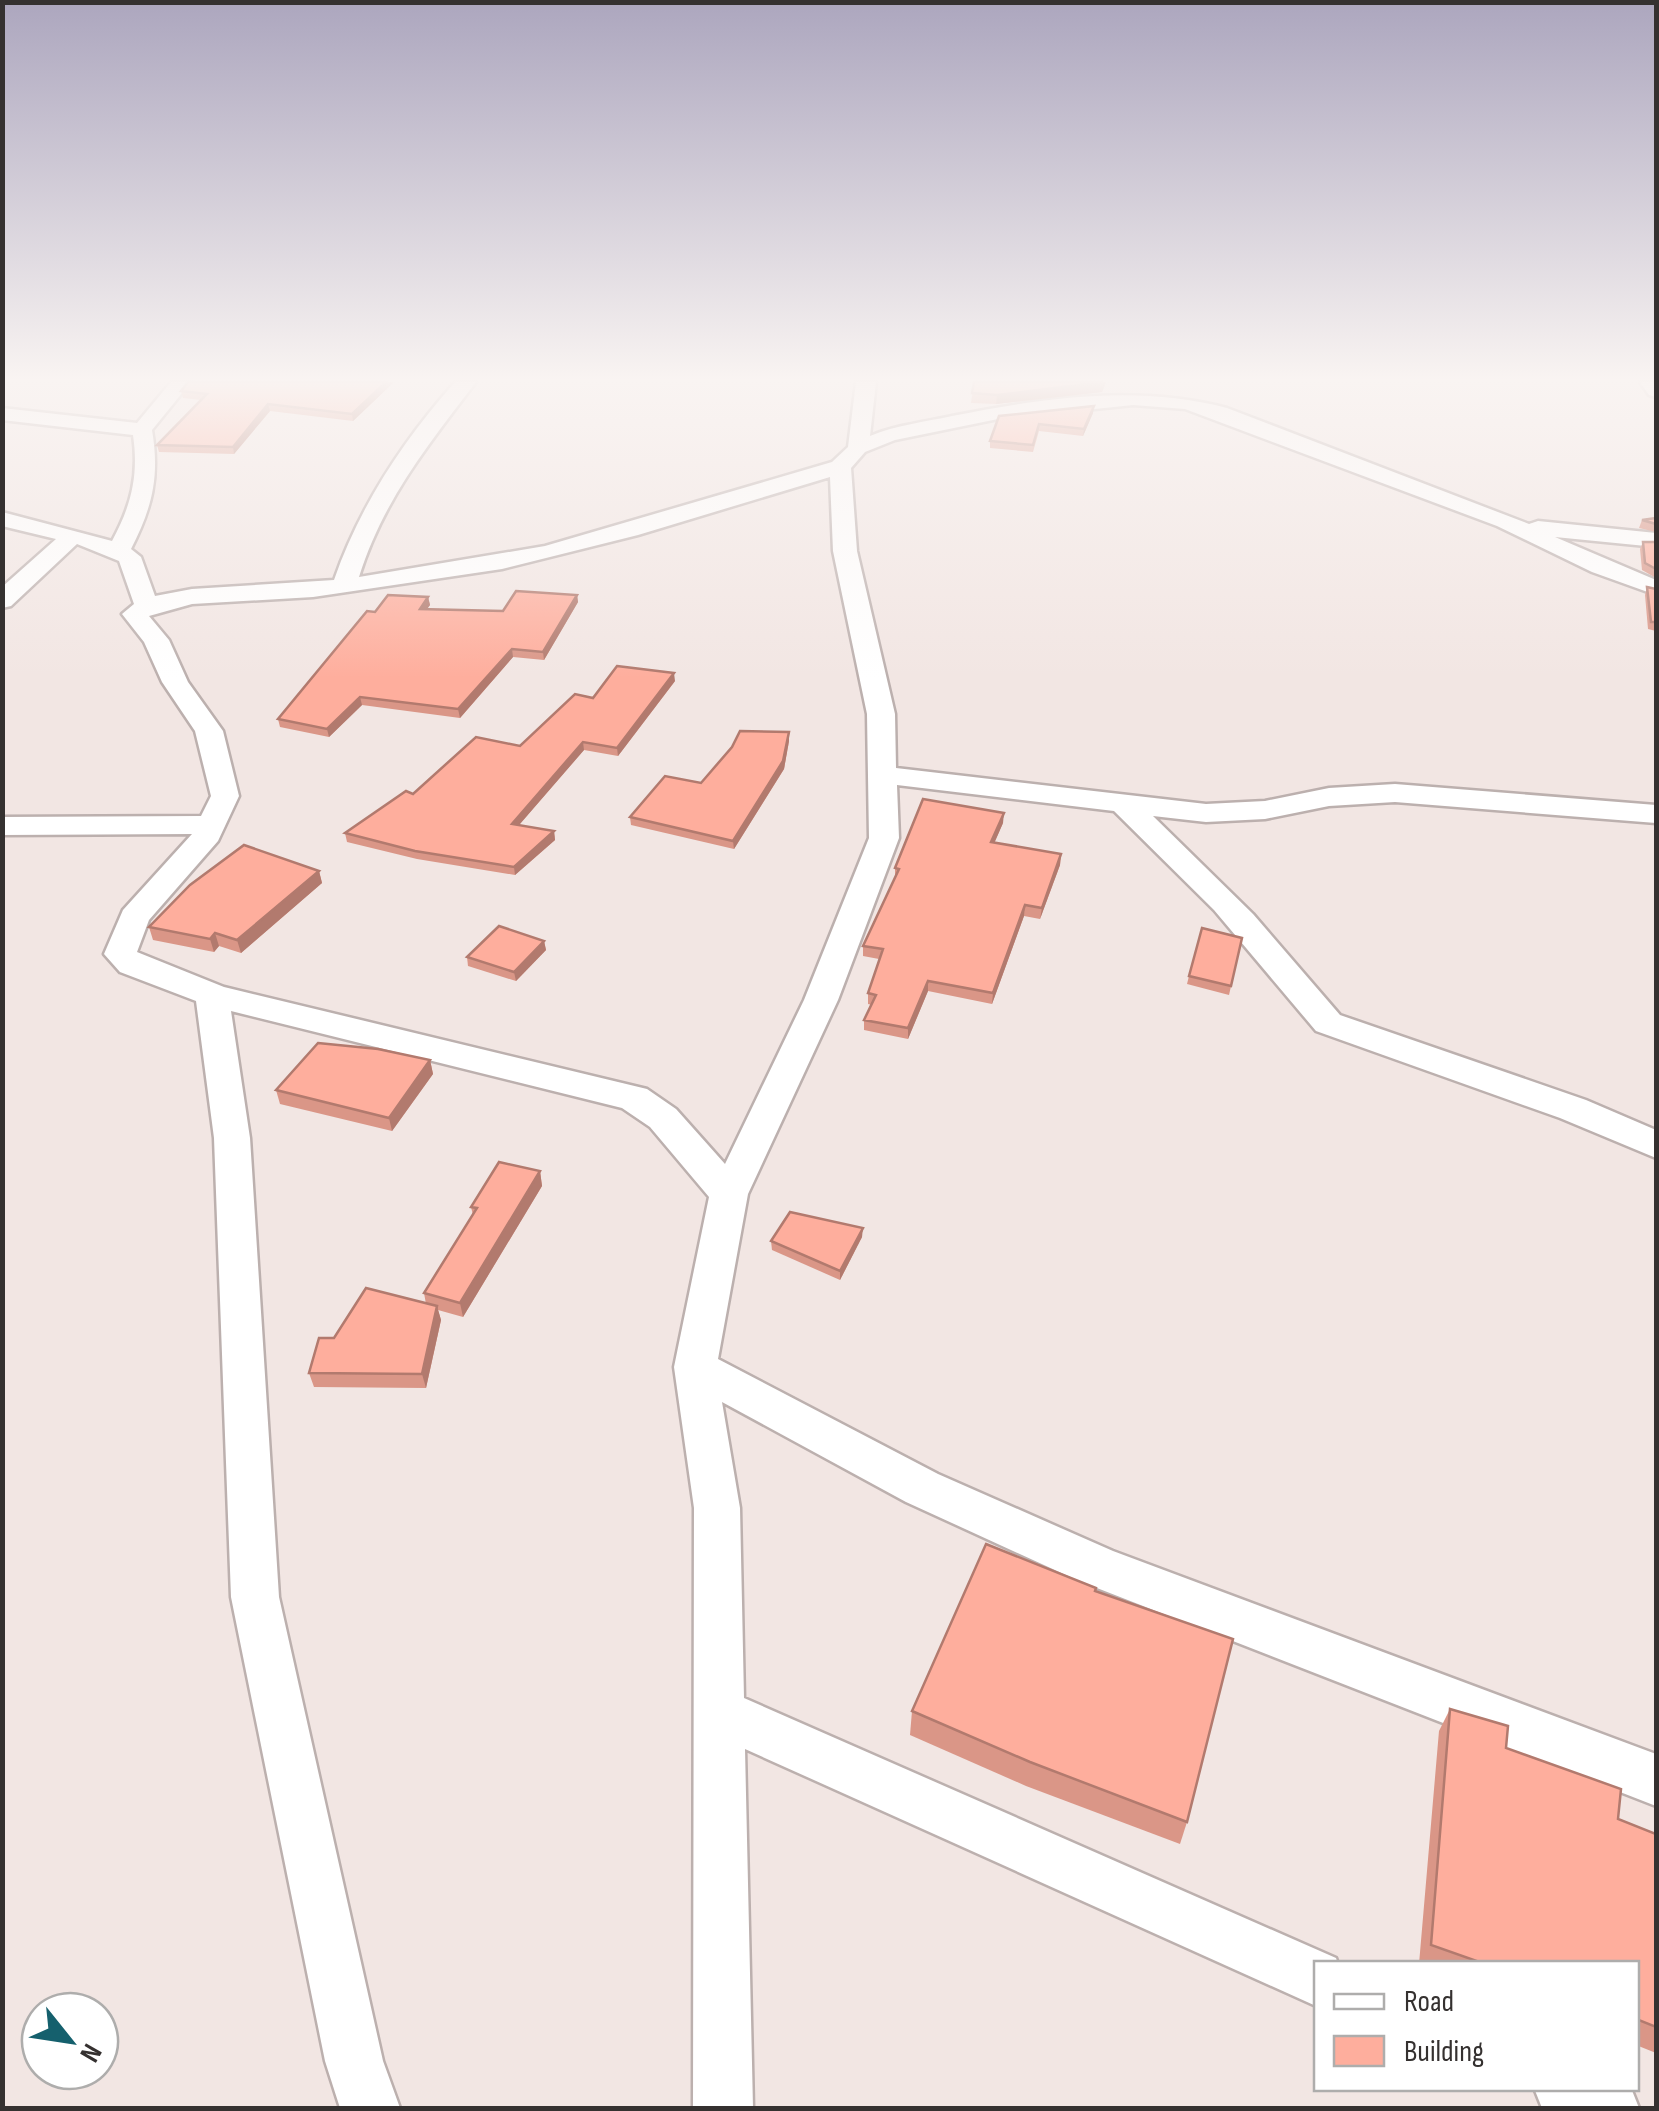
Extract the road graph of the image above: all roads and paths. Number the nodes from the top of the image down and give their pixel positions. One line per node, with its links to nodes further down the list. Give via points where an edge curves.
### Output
1 (147, 481): 10 (street, via 146,498)
2 (393, 481): 11 (street, via 374,508)
3 (778, 481): 11 (street, via 575,545)
4 (848, 481): 15 (street, via 845,551 881,714)
5 (1398, 481): 7 (street)
6 (2, 519): 8 (street)
7 (1517, 526): 9 (street); 12 (street)
8 (73, 536): 10 (street); 13 (street)
9 (1656, 540)
10 (118, 552): 14 (street, via 129,557)
11 (344, 586): 14 (street)
12 (1656, 588)
13 (2, 602)
14 (146, 604): 18 (street, via 134,614 210,731 225,796)
15 (883, 775): 16 (street); 22 (street, via 884,838 820,1000)
16 (1121, 802): 17 (street, via 1206,814 1395,792); 21 (street, via 1189,863 1328,1023 1574,1108)
17 (1656, 814)
18 (212, 825): 19 (street); 20 (street, via 134,916 120,954 132,965)
19 (2, 826)
20 (212, 994): 22 (street, via 634,1098 663,1118); 27 (street, via 232,1138 256,1597 354,2061)
21 (1656, 1145)
22 (729, 1194): 23 (street)
23 (695, 1367): 24 (street, via 717,1508); 25 (street, via 922,1488 1096,1566)
24 (719, 1712): 26 (street); 28 (street)
25 (1656, 1780)
26 (1314, 1977)
27 (370, 2108)
28 (722, 2108)

